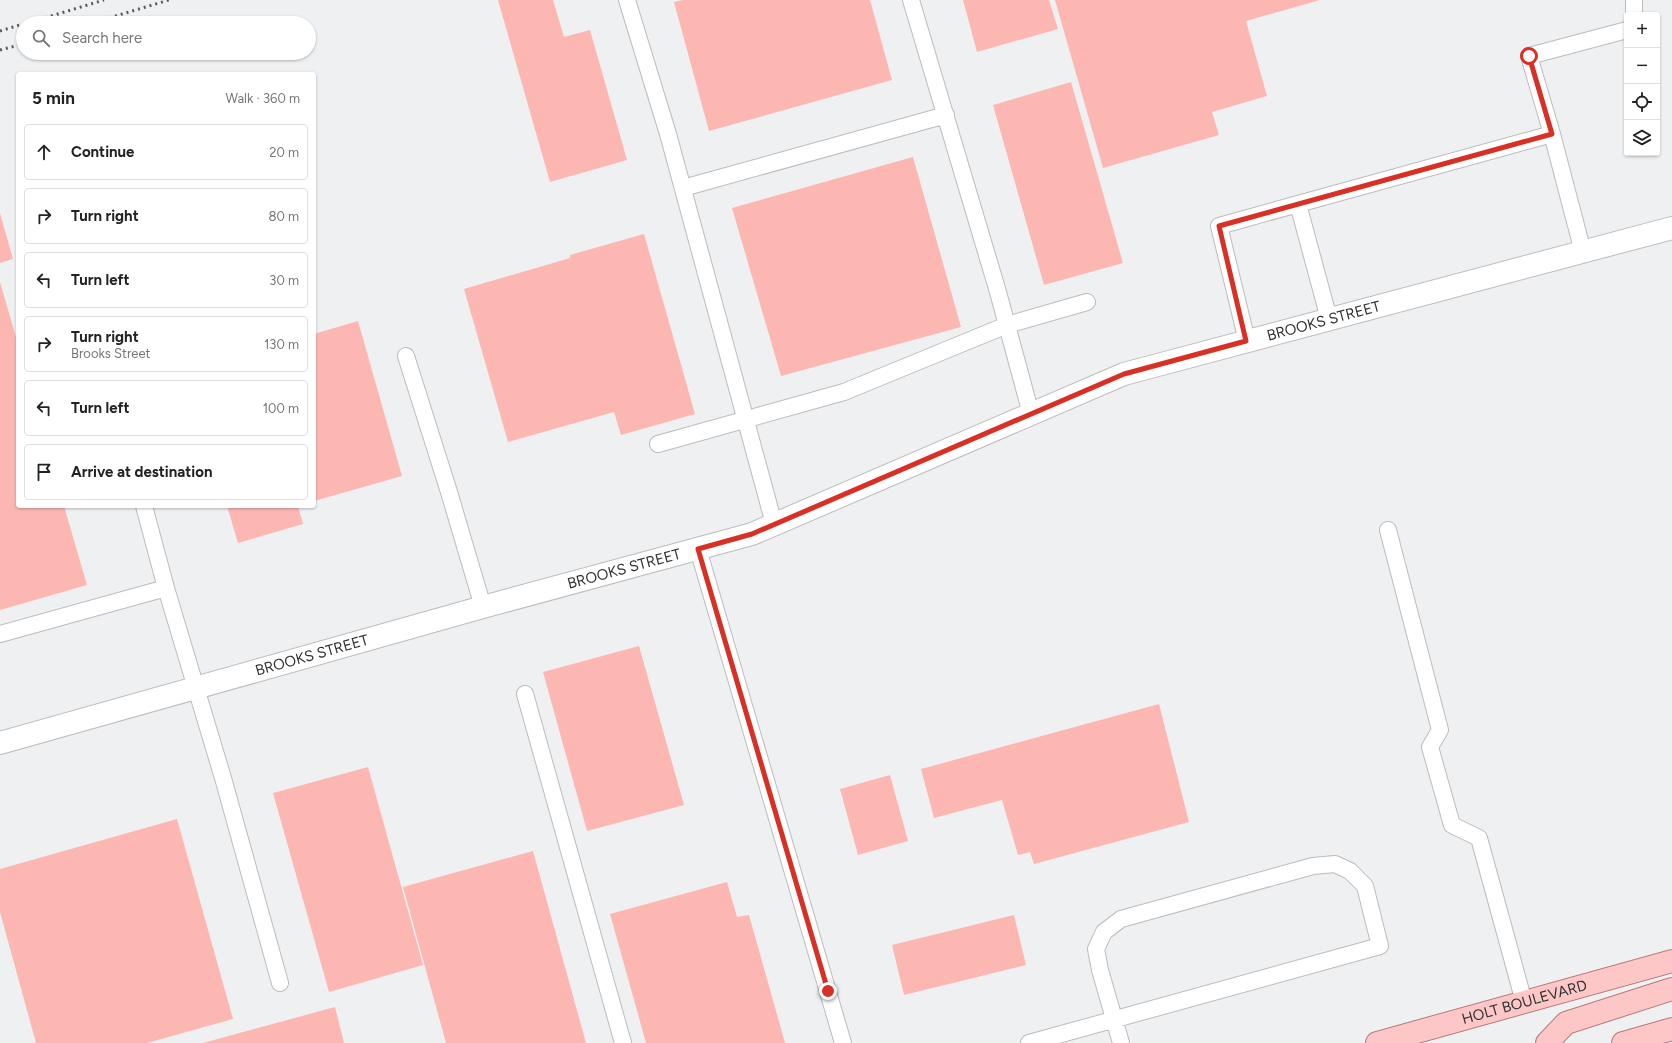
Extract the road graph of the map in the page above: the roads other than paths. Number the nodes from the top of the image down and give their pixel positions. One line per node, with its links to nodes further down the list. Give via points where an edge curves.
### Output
1 (627, 0): 8 (lane)
2 (911, 0): 6 (lane)
3 (1634, 0): 4 (lane)
4 (1634, 12)
5 (1624, 31): 7 (lane, via 1529,56)
6 (946, 115): 8 (lane); 14 (lane)
7 (1552, 134): 9 (lane); 11 (lane)
8 (683, 188): 18 (lane)
9 (1298, 204): 13 (lane); 15 (lane, via 1219,226)
10 (1672, 228): 11 (street, BROOKS STREET)
11 (1583, 252): 13 (street, BROOKS STREET)
12 (1087, 302): 14 (lane)
13 (1329, 319): 15 (street, BROOKS STREET)
14 (1007, 325): 17 (lane); 18 (lane, via 844,392)
15 (1246, 341): 17 (street, BROOKS STREET, via 1124,374)
16 (406, 356): 25 (lane, via 450,492)
17 (1031, 414): 21 (street, BROOKS STREET)
18 (746, 420): 19 (lane); 21 (lane)
19 (658, 444)
20 (145, 508): 24 (lane)
21 (774, 524): 23 (street, BROOKS STREET, via 752,534)
22 (1388, 530): 33 (lane, via 1440,730 1430,747 1452,825 1479,838)
23 (698, 549): 25 (street, BROOKS STREET); 37 (lane)
24 (166, 588): 26 (lane); 27 (lane)
25 (483, 607): 27 (street, BROOKS STREET)
26 (0, 634)
27 (195, 688): 29 (street, BROOKS STREET); 31 (lane)
28 (525, 694): 36 (lane)
29 (0, 743)
30 (1672, 961): 33 (main road, HOLT BOULEVARD)
31 (280, 983)
32 (1672, 989): 41 (main road, via 1566,1023)
33 (1524, 1002): 40 (main road, HOLT BOULEVARD)
34 (1114, 1019): 34 (lane, via 1380,946 1365,886 1350,871 1335,864 1313,866 1121,919 1104,932 1096,949); 38 (lane); 39 (lane)
35 (1672, 1029): 42 (main road)
36 (623, 1043)
37 (843, 1043)
38 (1029, 1043)
39 (1121, 1043)
40 (1377, 1043)
41 (1547, 1043)
42 (1623, 1043)

